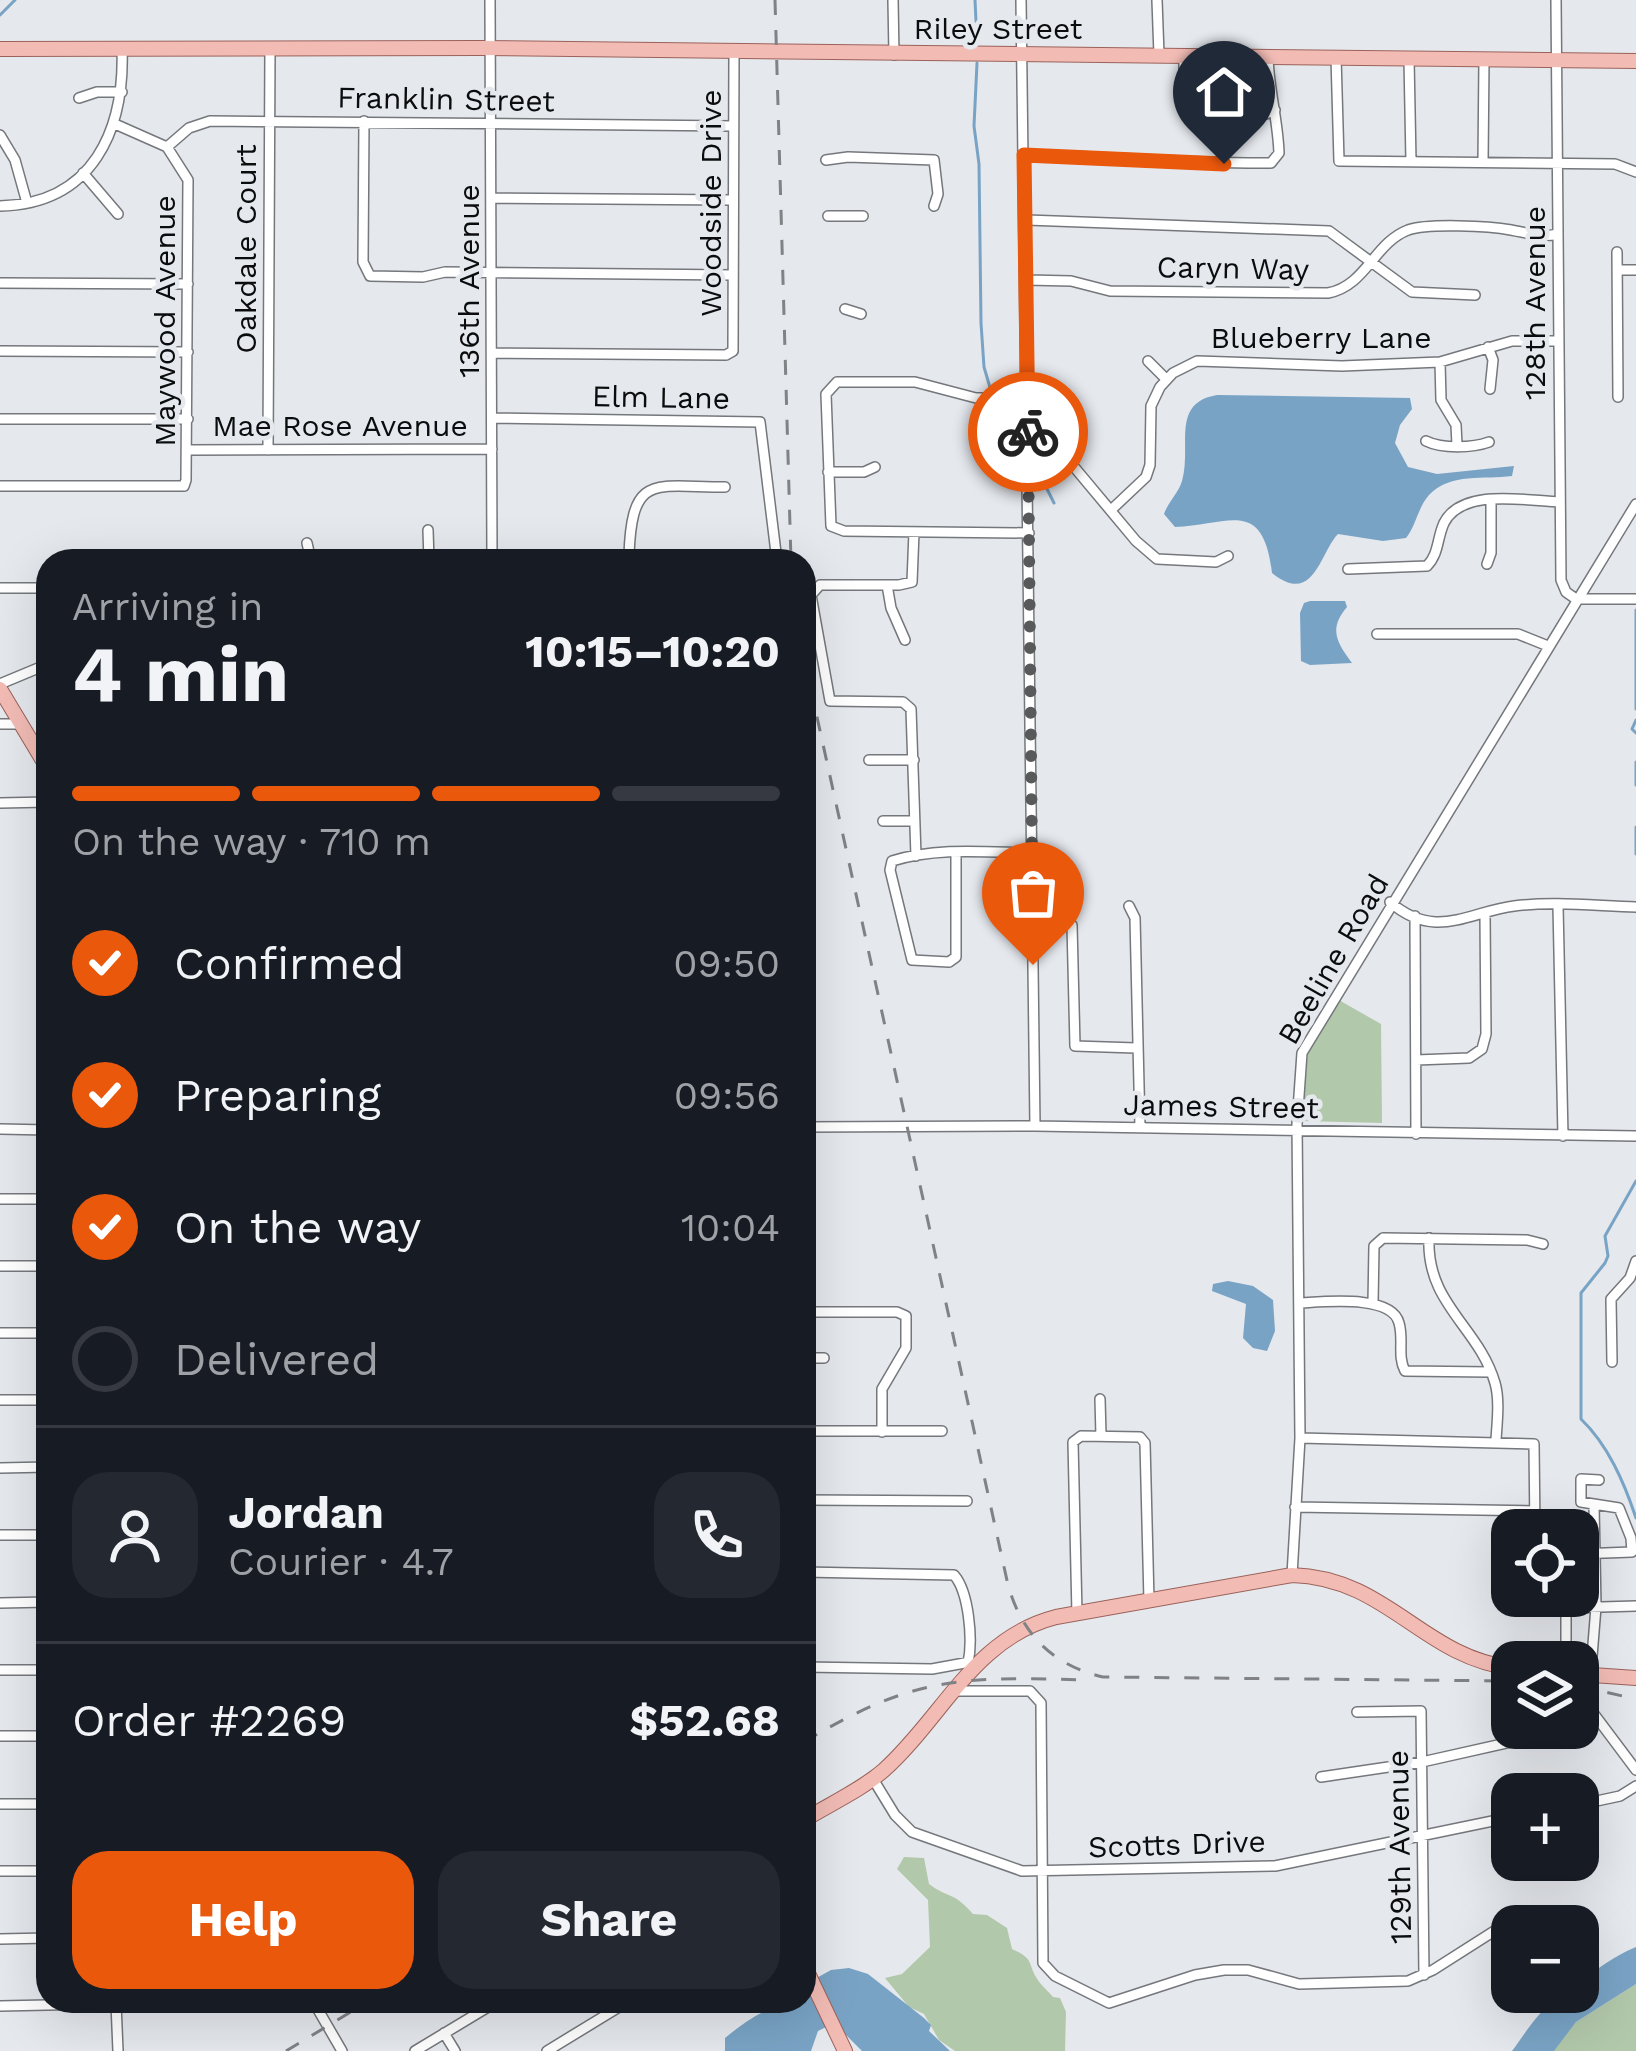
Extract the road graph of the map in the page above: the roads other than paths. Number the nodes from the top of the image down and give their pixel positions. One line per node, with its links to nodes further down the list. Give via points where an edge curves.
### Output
1 (490, 0): 8 (street, 136th Avenue)
2 (893, 0): 13 (street)
3 (1021, 0): 14 (street)
4 (1157, 0): 15 (street)
5 (1556, 0): 22 (street, 128th Avenue)
6 (313, 32): 11 (street)
7 (122, 48): 9 (main road, Riley Street); 10 (main road, Riley Street); 23 (street)
8 (490, 48): 11 (main road, Riley Street); 12 (main road, Riley Street); 28 (street, 136th Avenue)
9 (0, 49)
10 (270, 49): 11 (main road, Riley Street); 27 (street, Oakdale Court)
11 (314, 50)
12 (734, 52): 13 (main road, Riley Street); 30 (street, Woodside Drive)
13 (894, 55): 14 (main road, Riley Street)
14 (1024, 55): 15 (main road, Riley Street); 33 (street)
15 (1159, 56): 16 (main road, Riley Street)
16 (1184, 56): 18 (main road, Riley Street); 25 (street, via 1190,112)
17 (1336, 57): 18 (main road, Riley Street); 19 (main road, Riley Street); 35 (street, via 1340,161)
18 (1268, 58): 25 (street)
19 (1409, 59): 20 (main road, Riley Street); 35 (street)
20 (1484, 59): 22 (main road, Riley Street); 36 (street)
21 (1636, 61): 22 (main road, Riley Street)
22 (1557, 62): 37 (street, 128th Avenue)
23 (122, 92): 24 (street); 29 (street)
24 (79, 98)
25 (1275, 110): 33 (street, via 1276,160)
26 (364, 121): 27 (street, Franklin Street); 28 (street, Franklin Street); 54 (street, via 366,273)
27 (269, 122): 32 (street, Franklin Street, via 201,122); 83 (street, Oakdale Court)
28 (491, 123): 30 (street, Franklin Street); 40 (street, 136th Avenue)
29 (115, 124): 32 (street); 39 (street)
30 (733, 126): 41 (street, Woodside Drive)
31 (0, 135): 42 (street)
32 (167, 147): 58 (street, Maywood Avenue, via 188,180)
33 (1024, 155): 48 (street)
34 (826, 160): 44 (street, via 934,160)
35 (1411, 162): 36 (street)
36 (1484, 162): 37 (street)
37 (1558, 163): 38 (street); 49 (street, 128th Avenue)
38 (1636, 172)
39 (83, 173): 42 (street); 45 (street)
40 (491, 198): 41 (street); 54 (street, 136th Avenue)
41 (733, 200): 55 (street, Woodside Drive)
42 (27, 203): 43 (street)
43 (0, 206)
44 (934, 206)
45 (118, 214)
46 (863, 216): 47 (street)
47 (828, 217)
48 (1027, 220): 51 (street, via 1314,229); 56 (street)
49 (1558, 234): 51 (street, Caryn Way, via 1413,228); 62 (street, 128th Avenue)
50 (1617, 252): 52 (street)
51 (1372, 263): 56 (street, Caryn Way, via 1340,291 1314,294 1110,292); 59 (street, via 1412,292)
52 (1618, 270): 53 (street); 70 (street)
53 (1636, 270)
54 (492, 273): 55 (street); 66 (street, 136th Avenue)
55 (734, 274): 66 (street, Woodside Drive, via 731,352)
56 (1027, 280): 73 (street)
57 (0, 283): 58 (street)
58 (188, 284): 65 (street, Maywood Avenue)
59 (1475, 295)
60 (845, 309): 61 (street)
61 (861, 314)
62 (1558, 340): 63 (street, Blueberry Lane); 90 (street, 128th Avenue)
63 (1488, 347): 68 (street, Blueberry Lane); 72 (street)
64 (0, 351): 65 (street)
65 (188, 352): 77 (street, Maywood Avenue)
66 (491, 353): 75 (street, 136th Avenue)
67 (1148, 361): 69 (street)
68 (1440, 362): 69 (street, Blueberry Lane, via 1204,360); 80 (street, via 1441,400)
69 (1166, 379): 92 (street, via 1151,406 1146,476)
70 (1618, 382): 71 (street); 74 (street)
71 (1636, 382)
72 (1490, 389)
73 (1027, 398): 84 (street); 86 (street, via 976,398 915,382 830,386)
74 (1618, 398)
75 (492, 418): 81 (street, 136th Avenue); 101 (street, Elm Lane, via 760,422)
76 (0, 419): 77 (street)
77 (188, 419): 82 (street, Maywood Avenue)
78 (1426, 441): 80 (street)
79 (1489, 442): 80 (street)
80 (1457, 445)
81 (492, 449): 83 (street, Mae Rose Avenue); 99 (street, 136th Avenue)
82 (188, 450): 83 (street, Mae Rose Avenue); 87 (street, Maywood Avenue, via 184,486)
83 (268, 450)
84 (1028, 456): 92 (street, via 1069,463); 95 (street)
85 (874, 467): 86 (street)
86 (828, 472): 94 (street, via 829,523 838,530)
87 (0, 487)
88 (725, 488): 100 (street, via 645,494 631,515)
89 (1491, 501): 90 (street); 103 (street); 104 (street, via 1453,512 1423,568)
90 (1560, 502): 110 (street, 128th Avenue, via 1561,580)
91 (1636, 503): 110 (street, Beeline Road)
92 (1111, 510): 102 (street, via 1157,559)
93 (428, 530): 98 (street)
94 (914, 532): 95 (street); 105 (street, via 912,582)
95 (1029, 532): 127 (street)
96 (307, 543): 97 (street)
97 (308, 549)
98 (429, 549)
99 (492, 549)
100 (629, 549)
101 (776, 549)
102 (1228, 556)
103 (1487, 564)
104 (1348, 569)
105 (887, 585): 108 (street); 113 (street)
106 (0, 588): 107 (street)
107 (36, 588)
108 (816, 588)
109 (1636, 598): 110 (street)
110 (1576, 599): 114 (street, Beeline Road)
111 (816, 633): 121 (street, via 830,701 910,706)
112 (1377, 634): 114 (street, via 1518,634)
113 (904, 640)
114 (1548, 646): 129 (street, Beeline Road)
115 (36, 670): 116 (street)
116 (0, 686): 118 (main road)
117 (0, 724): 118 (street)
118 (22, 724): 119 (main road)
119 (36, 748)
120 (869, 760): 121 (street)
121 (914, 760): 125 (street)
122 (36, 802): 123 (street)
123 (0, 803)
124 (884, 821): 125 (street)
125 (914, 821): 128 (street)
126 (956, 852): 127 (street); 128 (street); 128 (street, via 954,960 908,955 890,865)
127 (1032, 853): 135 (street)
128 (916, 856)
129 (1390, 902): 134 (street); 143 (street, Beeline Road, via 1306,1042)
130 (1129, 906): 136 (street)
131 (1558, 906): 132 (street); 133 (street); 145 (street)
132 (1636, 907)
133 (1485, 915): 134 (street, via 1452,922); 137 (street, via 1482,1049 1469,1058)
134 (1415, 916): 137 (street)
135 (1033, 919): 136 (street, via 1072,925 1075,1046); 138 (street)
136 (1136, 1048): 140 (street)
137 (1416, 1060): 144 (street)
138 (1036, 1126): 139 (street, James Street); 140 (street, James Street)
139 (816, 1127)
140 (1140, 1127): 143 (street, James Street)
141 (0, 1130): 142 (street)
142 (36, 1130)
143 (1298, 1131): 144 (street, James Street); 156 (street, Beeline Road)
144 (1416, 1134): 145 (street, James Street)
145 (1563, 1136): 146 (street, James Street)
146 (1636, 1136)
147 (36, 1198): 148 (street)
148 (0, 1199)
149 (1429, 1238): 150 (street); 157 (street, via 1378,1241); 164 (street, via 1431,1276)
150 (1543, 1244)
151 (1636, 1261): 154 (street)
152 (0, 1266): 153 (street)
153 (36, 1266)
154 (1624, 1288): 155 (street); 163 (street, via 1611,1304)
155 (1636, 1293)
156 (1299, 1303): 157 (street); 172 (street, Beeline Road)
157 (1373, 1303): 164 (street, via 1397,1318 1405,1371)
158 (816, 1312): 170 (street, via 903,1313 906,1348 882,1388)
159 (36, 1333): 160 (street)
160 (0, 1334)
161 (816, 1358): 162 (street)
162 (824, 1358)
163 (1612, 1362)
164 (1490, 1372): 173 (street)
165 (0, 1400): 166 (street)
166 (36, 1400)
167 (1100, 1400): 171 (street)
168 (816, 1431): 170 (street)
169 (942, 1431): 170 (street)
170 (881, 1432)
171 (1101, 1436): 189 (street, via 1145,1443); 194 (street, via 1076,1438)
172 (1300, 1438): 173 (street); 180 (street, Beeline Road)
173 (1496, 1440): 181 (street, via 1534,1444)
174 (36, 1467): 175 (street)
175 (0, 1468)
176 (1599, 1480): 179 (street, via 1581,1479 1581,1502)
177 (816, 1500): 178 (street)
178 (967, 1501)
179 (1594, 1505): 182 (street); 186 (street, via 1619,1508 1631,1538 1632,1552)
180 (1294, 1507): 183 (street); 188 (street, Beeline Road)
181 (1534, 1509)
182 (1594, 1509)
183 (1491, 1510)
184 (36, 1534): 185 (street)
185 (0, 1535)
186 (1599, 1554)
187 (816, 1572): 196 (street, via 950,1574 961,1583)
188 (1292, 1575): 189 (main road); 199 (main road, via 1343,1581 1462,1655)
189 (1149, 1601): 194 (main road)
190 (36, 1602): 191 (street)
191 (0, 1603)
192 (1636, 1606): 193 (street)
193 (1599, 1607)
194 (1077, 1614): 198 (main road, via 1025,1627)
195 (1566, 1617): 197 (street)
196 (970, 1640): 198 (street); 198 (street)
197 (1566, 1640)
198 (977, 1662): 200 (street, via 932,1670); 205 (main road)
199 (1491, 1663)
200 (816, 1667)
201 (0, 1670): 202 (street)
202 (36, 1670)
203 (1599, 1675): 204 (main road)
204 (1636, 1678)
205 (954, 1691): 214 (main road); 224 (street, via 1039,1697)
206 (1357, 1712): 211 (street, 129th Avenue, via 1421,1711)
207 (1599, 1724): 212 (street)
208 (0, 1736): 209 (street)
209 (36, 1736)
210 (1491, 1746): 211 (street)
211 (1422, 1762): 213 (street); 221 (street, 129th Avenue)
212 (1636, 1770)
213 (1321, 1777)
214 (873, 1779): 219 (main road); 224 (street, Scotts Drive, via 917,1835 1004,1868)
215 (1636, 1786): 216 (street)
216 (1599, 1800)
217 (0, 1804): 218 (street)
218 (36, 1804)
219 (816, 1813)
220 (1491, 1821): 221 (street, Scotts Drive)
221 (1423, 1835): 224 (street, Scotts Drive, via 1275,1866); 228 (street, 129th Avenue)
222 (0, 1871): 223 (street)
223 (36, 1871)
224 (1043, 1871): 228 (street, via 1046,1969 1109,2003 1223,1970 1314,1985)
225 (1491, 1933): 228 (street)
226 (36, 1938): 227 (street)
227 (0, 1939)
228 (1424, 1975)
229 (816, 1993): 243 (main road)
230 (36, 2005): 231 (street)
231 (0, 2006)
232 (816, 2007): 243 (main road)
233 (116, 2013): 238 (street)
234 (320, 2013): 239 (street)
235 (478, 2013): 237 (street)
236 (609, 2013): 242 (street)
237 (444, 2033): 240 (street); 241 (street)
238 (118, 2051)
239 (342, 2051)
240 (415, 2051)
241 (455, 2051)
242 (547, 2051)
243 (840, 2051)

